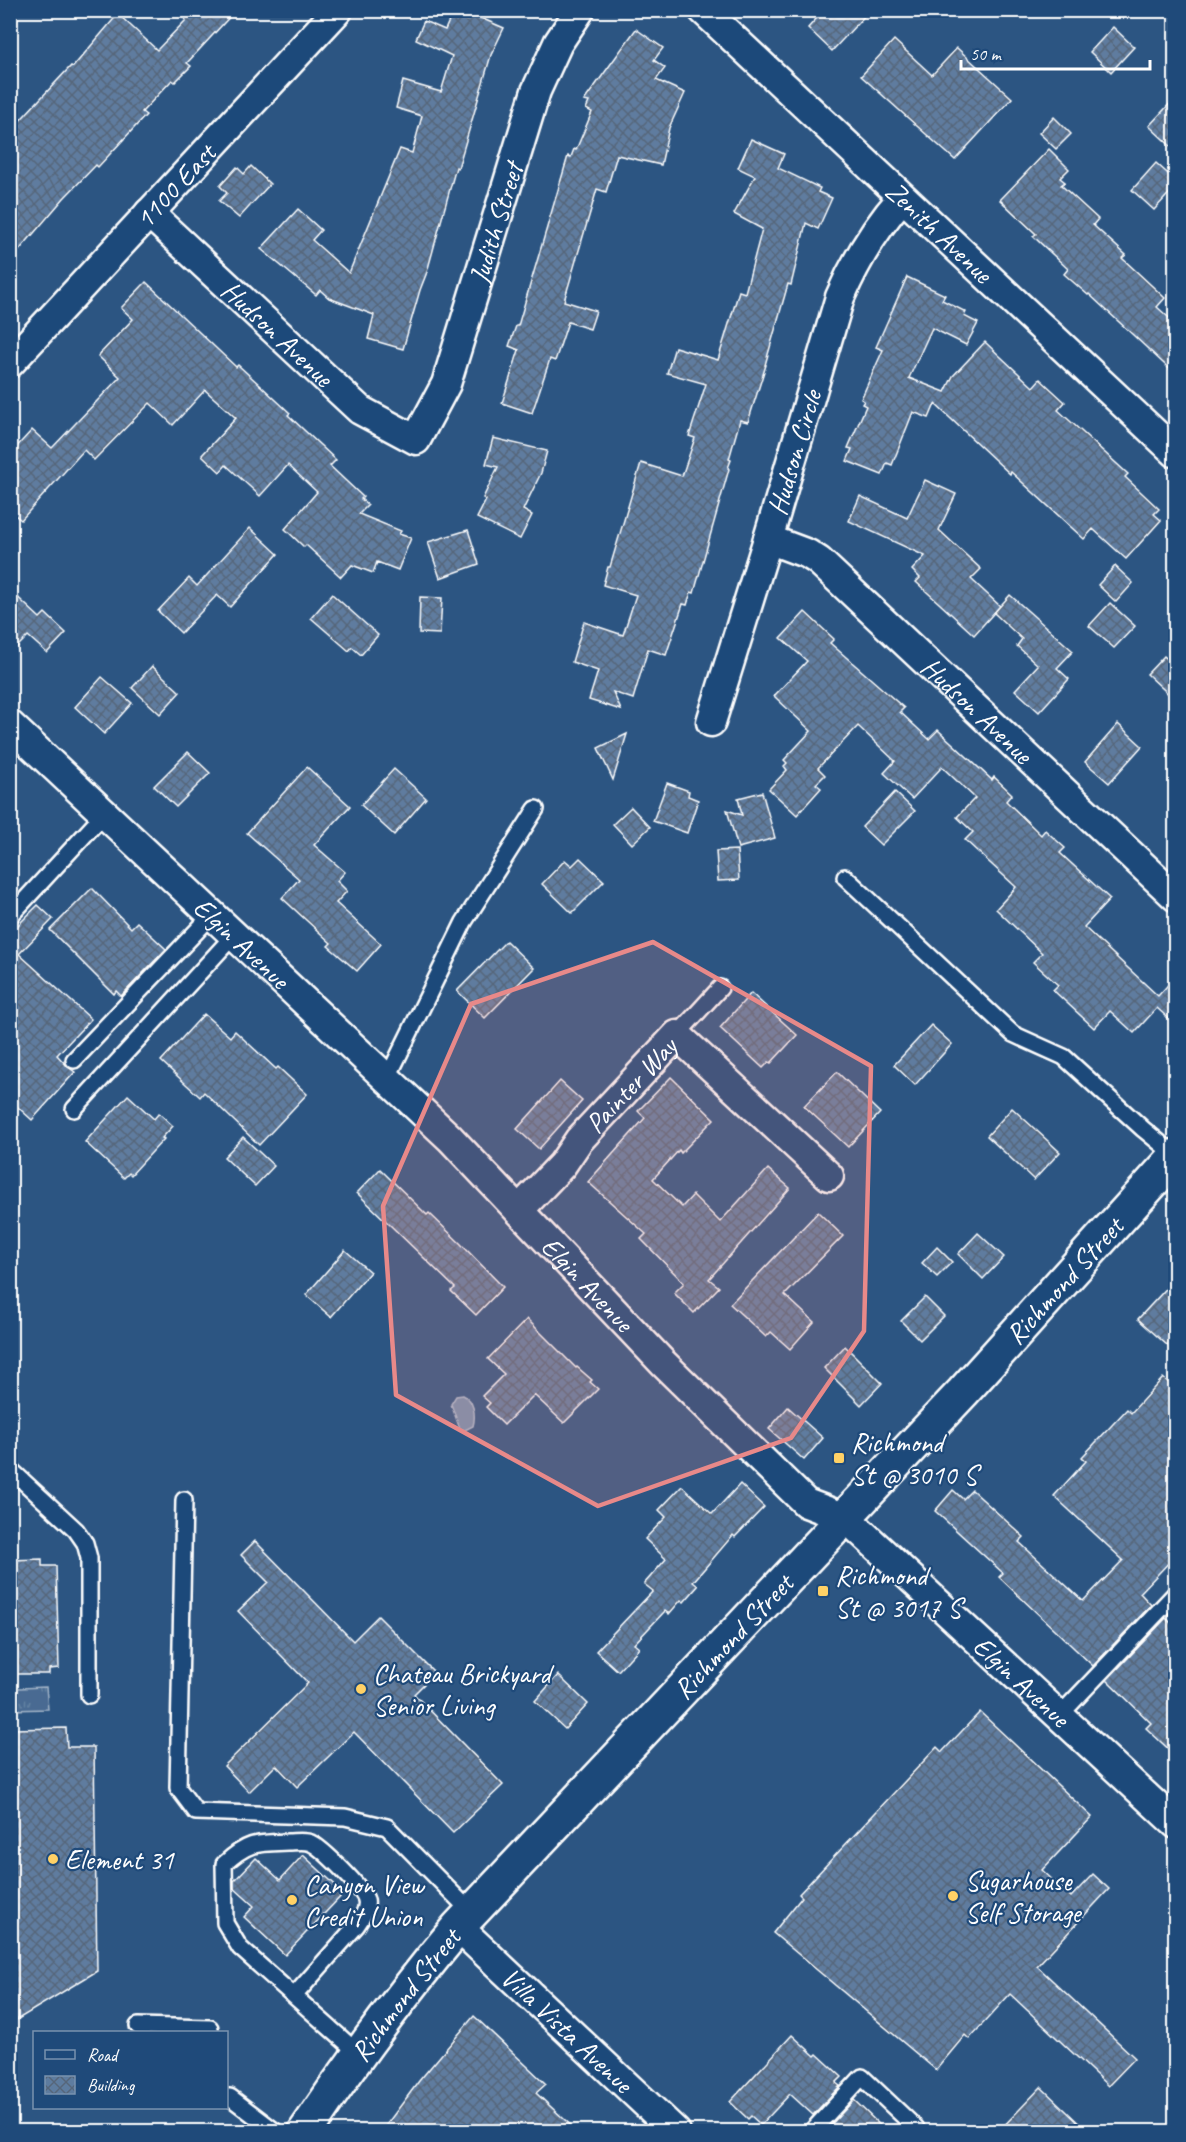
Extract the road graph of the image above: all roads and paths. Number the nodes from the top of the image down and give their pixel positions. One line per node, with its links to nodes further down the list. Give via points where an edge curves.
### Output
1 (338, 10): 5 (street, 1100 East)
2 (580, 10): 8 (street, Judith Street, via 558,43 536,91 446,384)
3 (703, 10): 4 (street, Zenith Avenue)
4 (902, 198): 7 (street, Zenith Avenue); 9 (street, Hudson Circle, via 875,229 840,297)
5 (149, 213): 6 (street, 1100 East); 8 (street, Hudson Avenue, via 360,410)
6 (10, 363)
7 (1170, 436)
8 (416, 440)
9 (768, 539): 10 (street, Hudson Circle); 15 (street, Hudson Avenue, via 819,561)
10 (711, 722)
11 (15, 738): 13 (street, Elgin Avenue)
12 (536, 808): 22 (lane, via 464,922)
13 (105, 813): 16 (street, Elgin Avenue); 17 (lane)
14 (845, 877): 24 (lane, via 1013,1034 1064,1057)
15 (1176, 897)
16 (213, 914): 18 (street, Elgin Avenue); 21 (lane)
17 (10, 916)
18 (235, 934): 22 (street, Elgin Avenue); 23 (lane)
19 (720, 988): 20 (lane)
20 (677, 1035): 25 (street, Painter Way); 26 (street, Painter Way)
21 (74, 1059)
22 (388, 1077): 26 (street, Elgin Avenue)
23 (74, 1109)
24 (1176, 1156): 29 (main road, Richmond Street)
25 (829, 1176)
26 (519, 1210): 29 (street, Elgin Avenue, via 663,1364 806,1503)
27 (10, 1469): 31 (lane, via 86,1544)
28 (184, 1500): 34 (lane, via 178,1788 196,1812 345,1817 387,1827)
29 (846, 1518): 32 (street, Elgin Avenue); 34 (main road, Richmond Street)
30 (1176, 1593): 32 (lane)
31 (89, 1695)
32 (1060, 1715): 33 (street, Elgin Avenue)
33 (1176, 1824)
34 (465, 1920): 38 (main road, Richmond Street); 42 (street, Villa Vista Avenue)
35 (294, 1996): 35 (lane, via 357,1925 367,1903 364,1892 310,1842 253,1843 224,1864 225,1923 240,1948); 38 (lane)
36 (138, 2026): 37 (lane)
37 (210, 2031)
38 (358, 2053): 41 (main road, Richmond Street)
39 (228, 2097): 40 (lane)
40 (276, 2132)
41 (305, 2132)
42 (676, 2132)
43 (811, 2132): 44 (lane, via 862,2077 916,2128)
44 (912, 2132)

